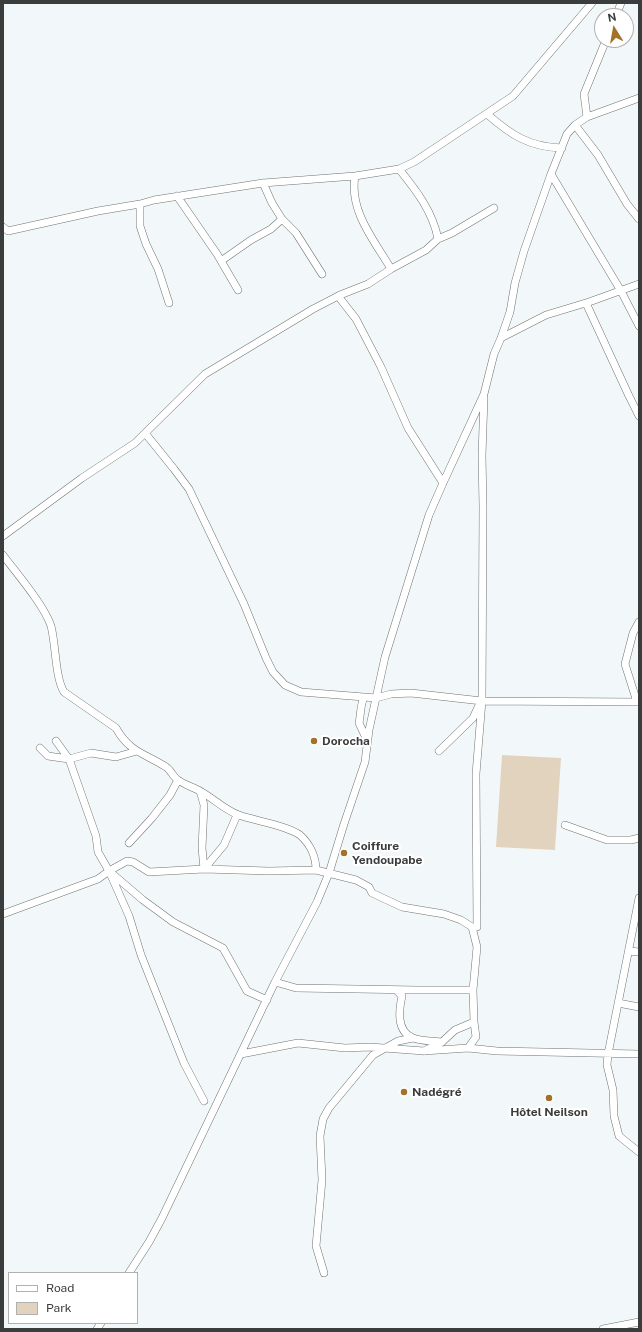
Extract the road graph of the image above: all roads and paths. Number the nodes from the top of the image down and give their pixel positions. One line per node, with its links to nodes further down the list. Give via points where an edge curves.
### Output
1 (592, 3): 4 (street, via 513,96)
2 (603, 48): 5 (street, via 584,94)
3 (639, 98): 5 (street)
4 (487, 114): 7 (street, via 505,130 531,144); 8 (street, via 425,156)
5 (588, 117): 6 (street)
6 (576, 125): 7 (street, via 567,134); 15 (street)
7 (562, 148): 9 (street)
8 (399, 169): 10 (street); 18 (street, via 419,194)
9 (551, 174): 24 (street); 29 (street, via 517,277 510,312)
10 (355, 176): 11 (street); 20 (street, via 355,199 360,218)
11 (263, 183): 12 (street); 16 (street)
12 (176, 196): 13 (street); 19 (street)
13 (140, 204): 17 (street, via 8,231); 26 (street, via 140,226)
14 (494, 208): 18 (street)
15 (639, 219)
16 (282, 220): 19 (street); 21 (street, via 296,233)
17 (3, 227)
18 (438, 239): 20 (street, via 426,250)
19 (221, 261): 23 (street)
20 (391, 269): 25 (street, via 368,284)
21 (322, 274)
22 (639, 284): 24 (street)
23 (238, 290)
24 (622, 290): 27 (street); 28 (street)
25 (338, 296): 32 (street, via 205,374); 33 (street, via 356,319 381,366 408,428)
26 (169, 303)
27 (586, 303): 29 (street, via 546,315); 31 (street)
28 (639, 326)
29 (501, 338): 30 (street, via 494,354)
30 (484, 394): 33 (street); 39 (street)
31 (639, 416)
32 (145, 433): 34 (street, via 135,443); 37 (street, via 189,489 200,509 273,672 284,685 301,692)
33 (443, 482): 38 (street, via 429,515 385,657)
34 (3, 536)
35 (3, 555): 43 (street, via 50,624 60,685 64,692 116,728)
36 (639, 622): 39 (street, via 633,633 625,664 636,702)
37 (364, 697): 38 (street); 41 (street, via 359,722)
38 (376, 698): 39 (street, via 411,693); 41 (street)
39 (482, 700): 44 (street, via 473,718); 58 (street, via 476,774)
40 (56, 740): 45 (street)
41 (367, 740): 55 (street, via 366,762)
42 (40, 748): 45 (street, via 48,756)
43 (137, 751): 45 (street, via 116,757 91,753); 46 (street, via 167,768)
44 (438, 751)
45 (69, 759): 54 (street, via 96,836 98,852)
46 (178, 780): 47 (street); 51 (street, via 170,795)
47 (200, 791): 48 (street); 52 (street, via 204,805)
48 (238, 815): 52 (street, via 224,845); 53 (street, via 299,835 313,854)
49 (564, 825): 50 (street, via 607,840)
50 (639, 838)
51 (129, 843)
52 (204, 869): 53 (street); 54 (street, via 149,872 127,861)
53 (316, 870): 55 (street)
54 (109, 871): 57 (street, via 98,879); 64 (street, via 173,922 223,948 247,991); 76 (street, via 129,916 141,955 184,1063)
55 (329, 873): 61 (street, via 317,902); 63 (street, via 356,880 369,888 372,894 402,907 444,914 472,927 477,947)
56 (639, 901): 59 (street)
57 (3, 914)
58 (477, 927)
59 (629, 951): 60 (street); 65 (street)
60 (639, 952)
61 (275, 982): 62 (street, via 296,988); 64 (street)
62 (396, 990): 63 (street); 68 (street, via 402,996 399,1018 404,1030)
63 (473, 990): 67 (street)
64 (266, 1000): 73 (street)
65 (618, 1003): 66 (street); 74 (street)
66 (639, 1007)
67 (474, 1022): 69 (street, via 455,1030); 70 (street, via 476,1037)
68 (413, 1038): 69 (street); 71 (street, via 398,1040)
69 (442, 1042): 72 (street)
70 (468, 1048): 72 (street); 74 (street)
71 (385, 1049): 72 (street); 73 (street, via 298,1043); 79 (street, via 373,1055 322,1119 322,1180 316,1246)
72 (424, 1051)
73 (241, 1054): 78 (street, via 162,1218)
74 (608, 1054): 75 (street); 77 (street, via 607,1065 619,1136)
75 (639, 1054)
76 (204, 1101)
77 (639, 1152)
78 (130, 1272)
79 (324, 1273)
80 (639, 1322): 81 (street)
81 (603, 1329)

